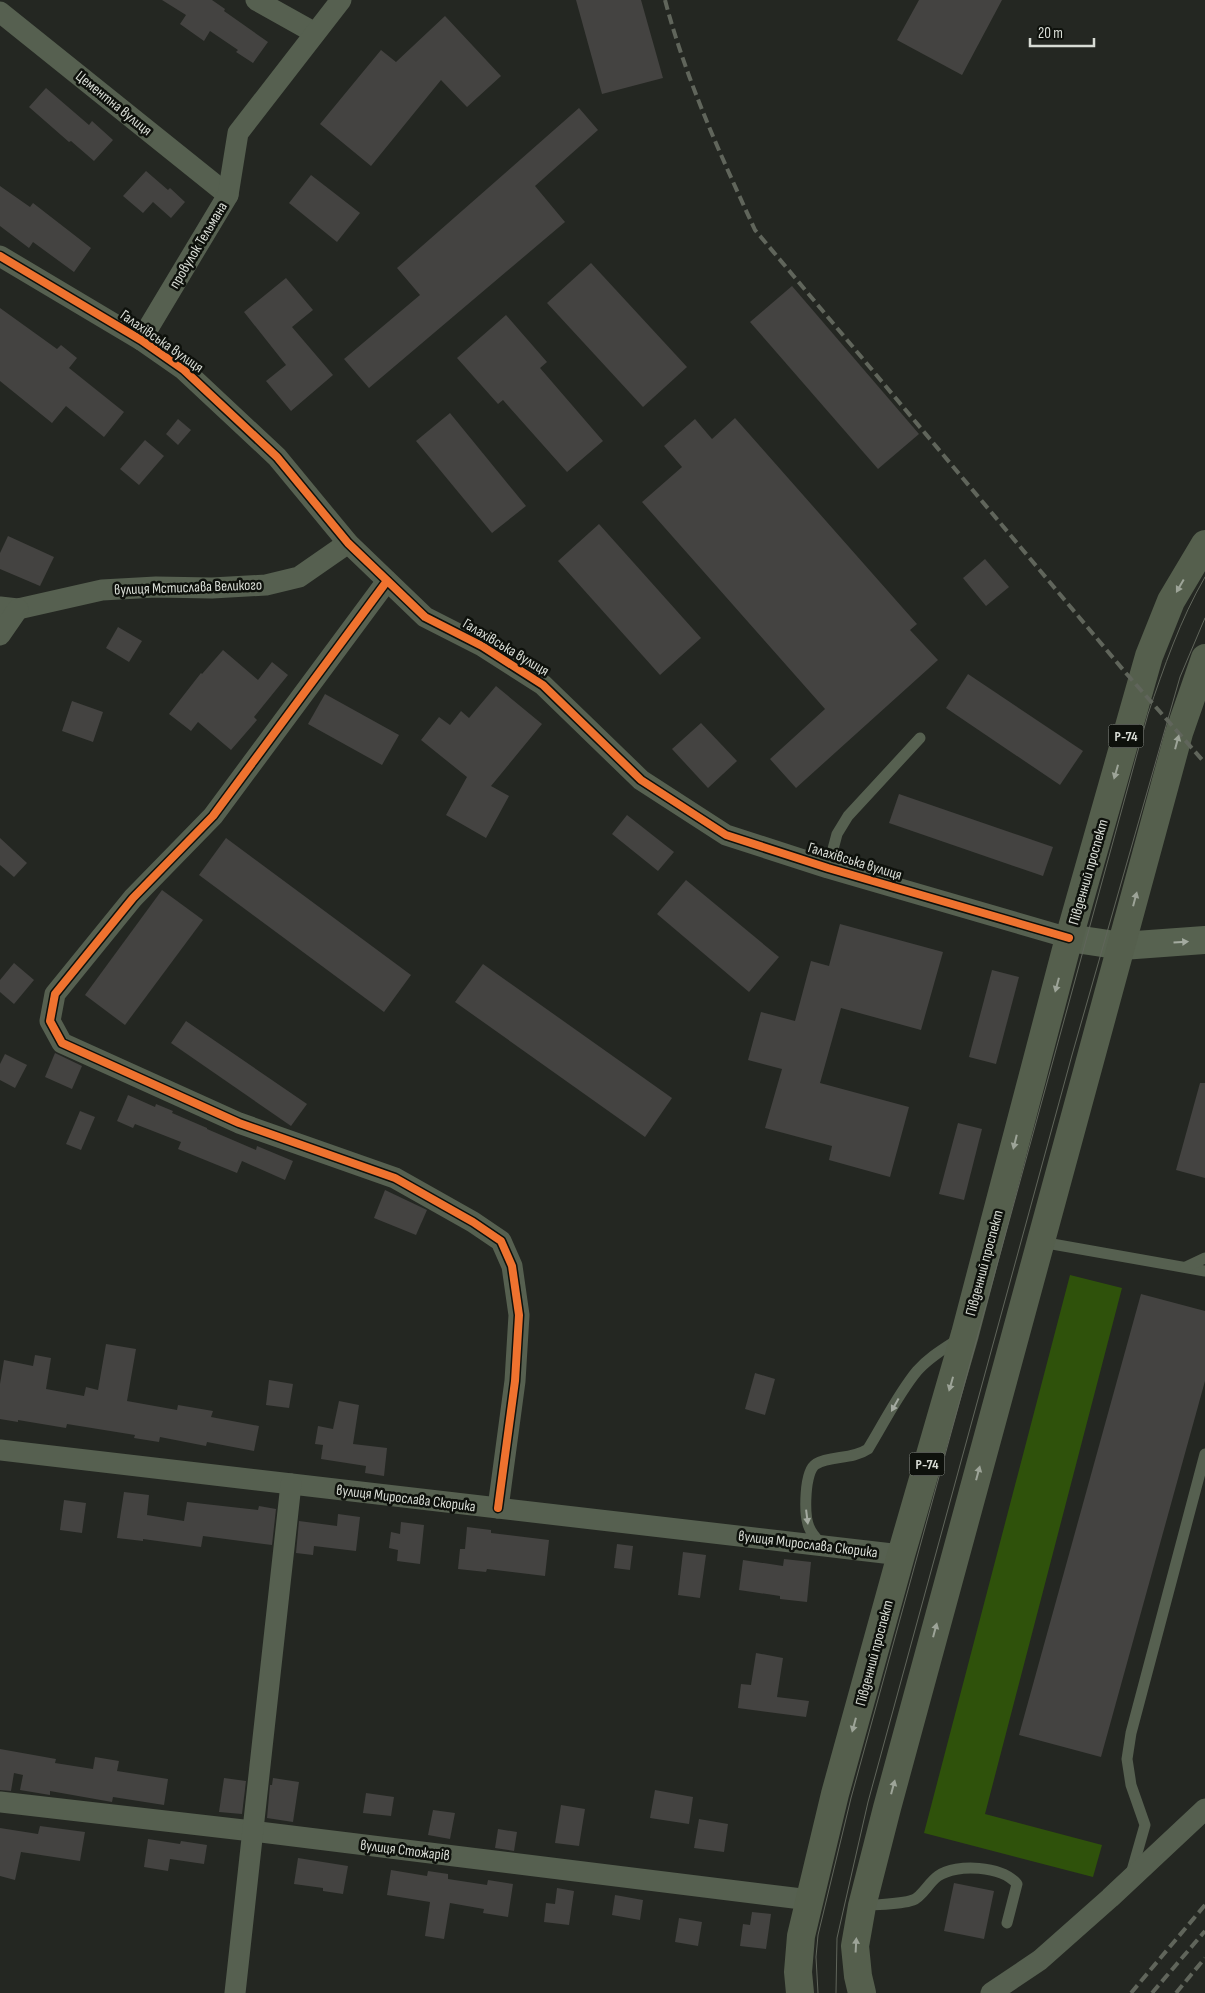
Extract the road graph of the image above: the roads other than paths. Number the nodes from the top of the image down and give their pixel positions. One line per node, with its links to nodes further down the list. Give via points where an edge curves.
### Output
1 (256, 0): 4 (street)
2 (341, 0): 4 (street, провулок Тельмана)
3 (0, 12): 5 (street, Цементна вулиця)
4 (315, 33): 5 (street, провулок Тельмана, via 238,133)
5 (228, 195): 7 (street, провулок Тельмана)
6 (0, 256): 7 (street, Галахівська вулиця)
7 (141, 340): 8 (street, Галахівська вулиця, via 184,370 277,457)
8 (348, 543): 10 (street, Галахівська вулиця); 11 (street, вулиця Мстислава Великого, via 299,578 266,585 102,590)
9 (1205, 544): 16 (main road, Південний проспект / Р-74, one-way to 16, via 1171,601 1149,656)
10 (386, 581): 15 (street, Галахівська вулиця, via 426,617 482,646 543,685 640,780 726,835); 27 (street, via 213,816 133,898 55,994 50,1021 62,1043 239,1123 395,1178 501,1241 512,1266 519,1315 515,1381)
11 (9, 608): 12 (street, вулиця Мстислава Великого)
12 (0, 635)
13 (1205, 658): 18 (main road, one-way to 13, via 1179,733)
14 (920, 738): 15 (lane, via 848,816 837,834)
15 (828, 868): 16 (street, Галахівська вулиця)
16 (1069, 938): 18 (main road); 23 (main road, Південний проспект / Р-74, one-way to 23)
17 (1205, 940): 18 (main road, one-way to 17)
18 (1122, 946): 19 (main road)
19 (1041, 1242): 21 (lane); 35 (main road, one-way to 19)
20 (1205, 1258): 21 (lane)
21 (1186, 1267): 22 (lane)
22 (1205, 1271)
23 (965, 1334): 28 (lane, one-way to 28, via 918,1370 868,1449 861,1454 819,1462 811,1469 806,1492 807,1521); 29 (main road, Південний проспект / Р-74, one-way to 29)
24 (0, 1450): 26 (street, вулиця Мирослава Скорика)
25 (1205, 1454): 33 (lane, via 1127,1759 1131,1785 1146,1825)
26 (291, 1484): 27 (street, вулиця Мирослава Скорика); 32 (street)
27 (498, 1508): 28 (street, вулиця Мирослава Скорика)
28 (823, 1546): 29 (street, вулиця Мирослава Скорика)
29 (901, 1556): 34 (main road, Південний проспект / Р-74, one-way to 34, via 835,1794)
30 (0, 1802): 32 (street, вулиця Стожарів)
31 (1205, 1809): 33 (street)
32 (252, 1831): 34 (street, вулиця Стожарів); 37 (street)
33 (1129, 1880): 40 (street, via 1040,1960)
34 (810, 1900): 38 (main road, Південний проспект / Р-74, via 801,1936)
35 (862, 1906): 36 (lane, via 914,1900 937,1877 952,1869 971,1868 1011,1877 1017,1884); 39 (main road, one-way to 35, via 855,1946)
36 (1007, 1923)
37 (235, 1993)
38 (800, 1993)
39 (862, 1993)
40 (991, 1993)

